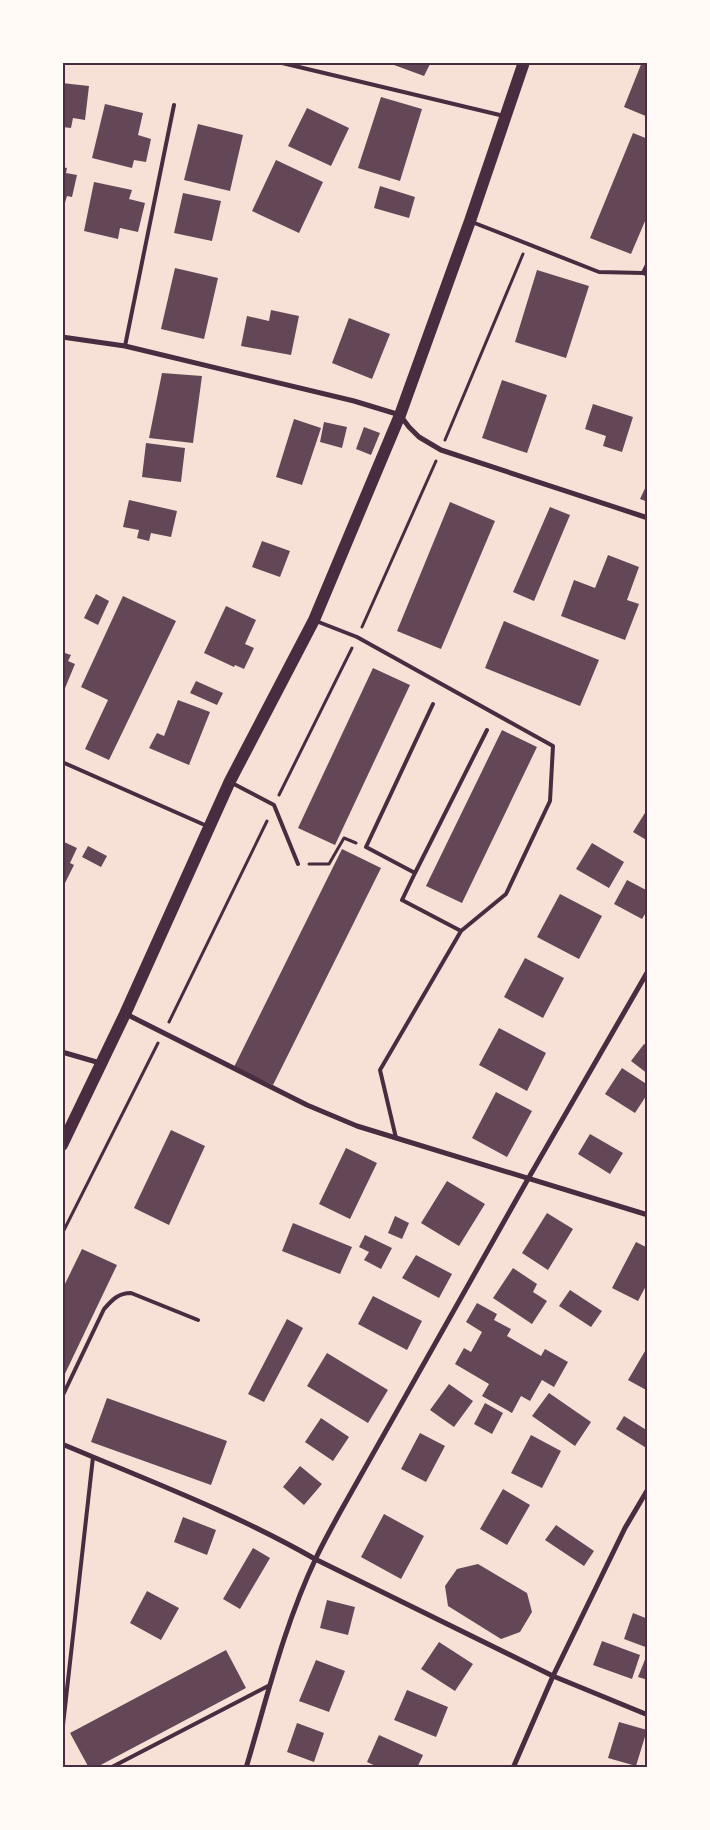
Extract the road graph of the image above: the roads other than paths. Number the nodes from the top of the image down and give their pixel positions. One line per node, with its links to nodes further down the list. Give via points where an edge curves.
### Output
1 (278, 62): 4 (lane)
2 (524, 62): 4 (main road)
3 (174, 105): 9 (lane)
4 (506, 116): 5 (main road)
5 (470, 221): 7 (lane, via 599,272); 10 (main road)
6 (648, 263): 7 (lane)
7 (645, 274)
8 (62, 336): 9 (street)
9 (125, 346): 10 (street, via 354,400)
10 (400, 415): 11 (street, via 419,437 441,450); 12 (main road)
11 (648, 518)
12 (314, 620): 16 (main road); 20 (lane, via 358,637 553,746 550,801 506,894)
13 (433, 704): 19 (lane, via 366,847)
14 (487, 730): 19 (lane)
15 (62, 762): 17 (lane)
16 (230, 782): 17 (main road); 18 (lane, via 274,805)
17 (209, 827): 22 (main road)
18 (298, 864)
19 (415, 873): 20 (lane, via 402,900)
20 (461, 931): 25 (lane, via 380,1070)
21 (648, 971): 27 (street)
22 (125, 1014): 24 (main road); 25 (street, via 307,1105)
23 (62, 1052): 24 (street)
24 (102, 1064): 26 (main road)
25 (396, 1138): 27 (street)
26 (62, 1145)
27 (528, 1179): 28 (street); 34 (street)
28 (648, 1214)
29 (198, 1320): 30 (lane, via 131,1292 122,1293 104,1309)
30 (62, 1397)
31 (62, 1444): 32 (street)
32 (93, 1457): 34 (street, via 224,1514); 38 (lane)
33 (648, 1489): 35 (street, via 625,1528)
34 (315, 1559): 35 (street); 36 (street, via 294,1612)
35 (553, 1676): 37 (street); 41 (street)
36 (272, 1684): 39 (lane); 40 (street)
37 (648, 1714)
38 (62, 1734)
39 (110, 1768)
40 (246, 1768)
41 (513, 1768)

